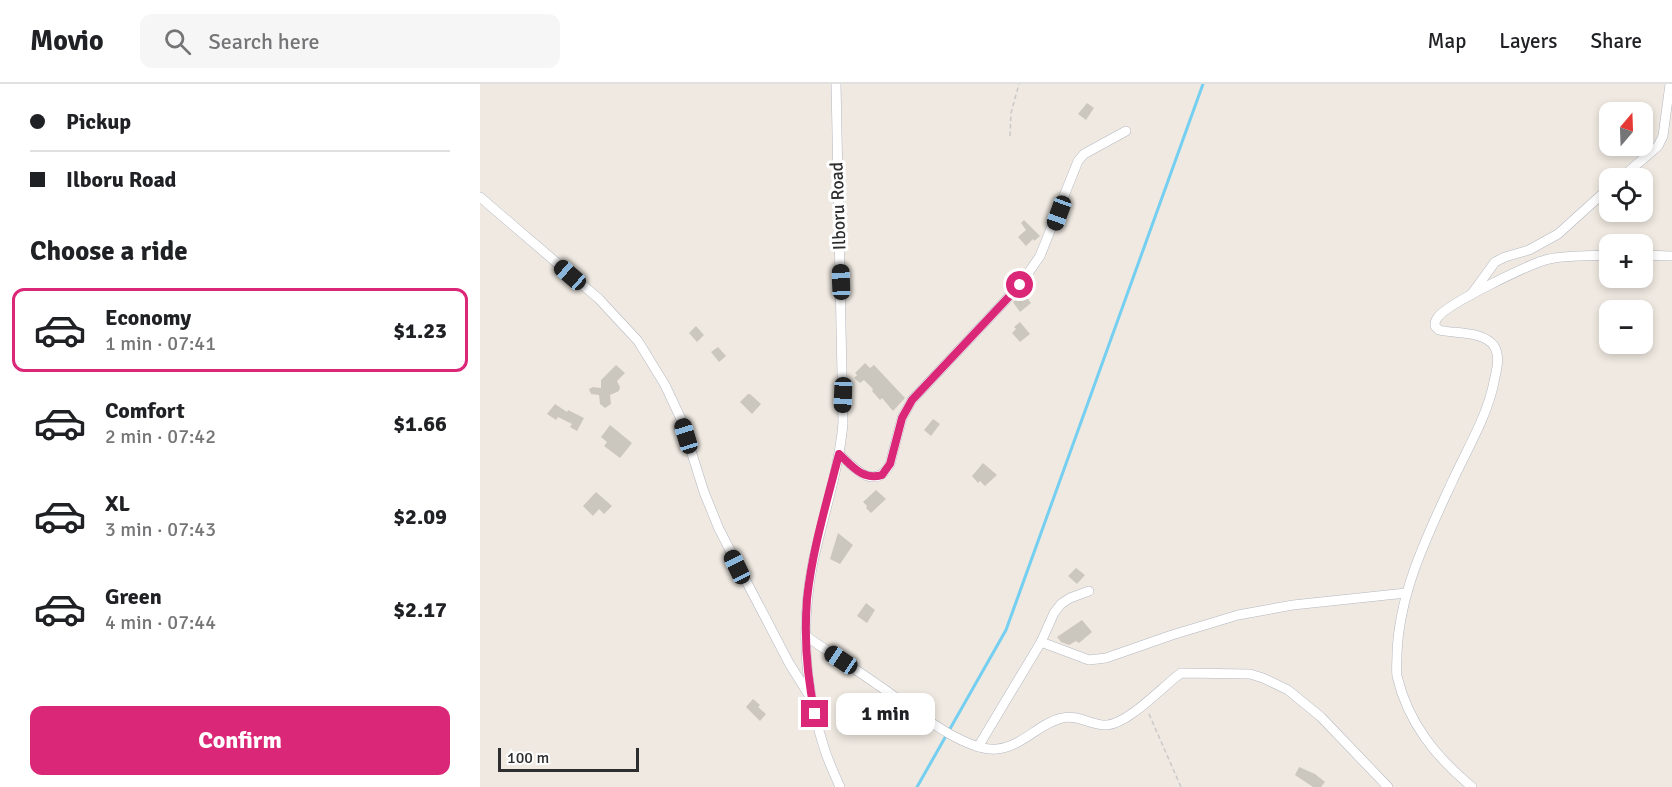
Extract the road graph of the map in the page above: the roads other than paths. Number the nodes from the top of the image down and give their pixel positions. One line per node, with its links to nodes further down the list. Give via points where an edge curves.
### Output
1 (836, 84): 11 (street, Ilboru Road, via 843,395)
2 (1670, 84): 4 (street, via 1658,146)
3 (1126, 131): 11 (street, via 1078,161 1040,256 1020,285 912,400 902,418 887,470 882,475 867,477)
4 (1633, 168)
5 (480, 197): 16 (street, via 599,299 638,341 681,419 719,529)
6 (1599, 197): 10 (street, via 1558,234 1495,262)
7 (1599, 255): 10 (street, via 1542,261)
8 (1653, 255): 9 (street)
9 (1672, 256)
10 (1470, 297): 13 (street, via 1439,315 1435,326 1478,336 1493,345 1498,354 1493,388)
11 (839, 454): 14 (street, Ilboru Road, via 810,582)
12 (1089, 591): 15 (street, via 1061,604)
13 (1406, 593): 15 (street, via 1238,615 1098,659 1085,660); 20 (street, via 1398,636 1397,675 1406,702 1426,741)
14 (806, 636): 16 (street, Ilboru Road); 17 (street, via 948,733)
15 (1041, 642): 17 (street)
16 (812, 700): 18 (street, Ilboru Road, via 823,746)
17 (978, 747): 19 (street, via 997,749 1013,745 1060,718 1109,725 1187,672 1236,672 1263,678 1288,690 1321,717)
18 (840, 787)
19 (1388, 787)
20 (1472, 787)

